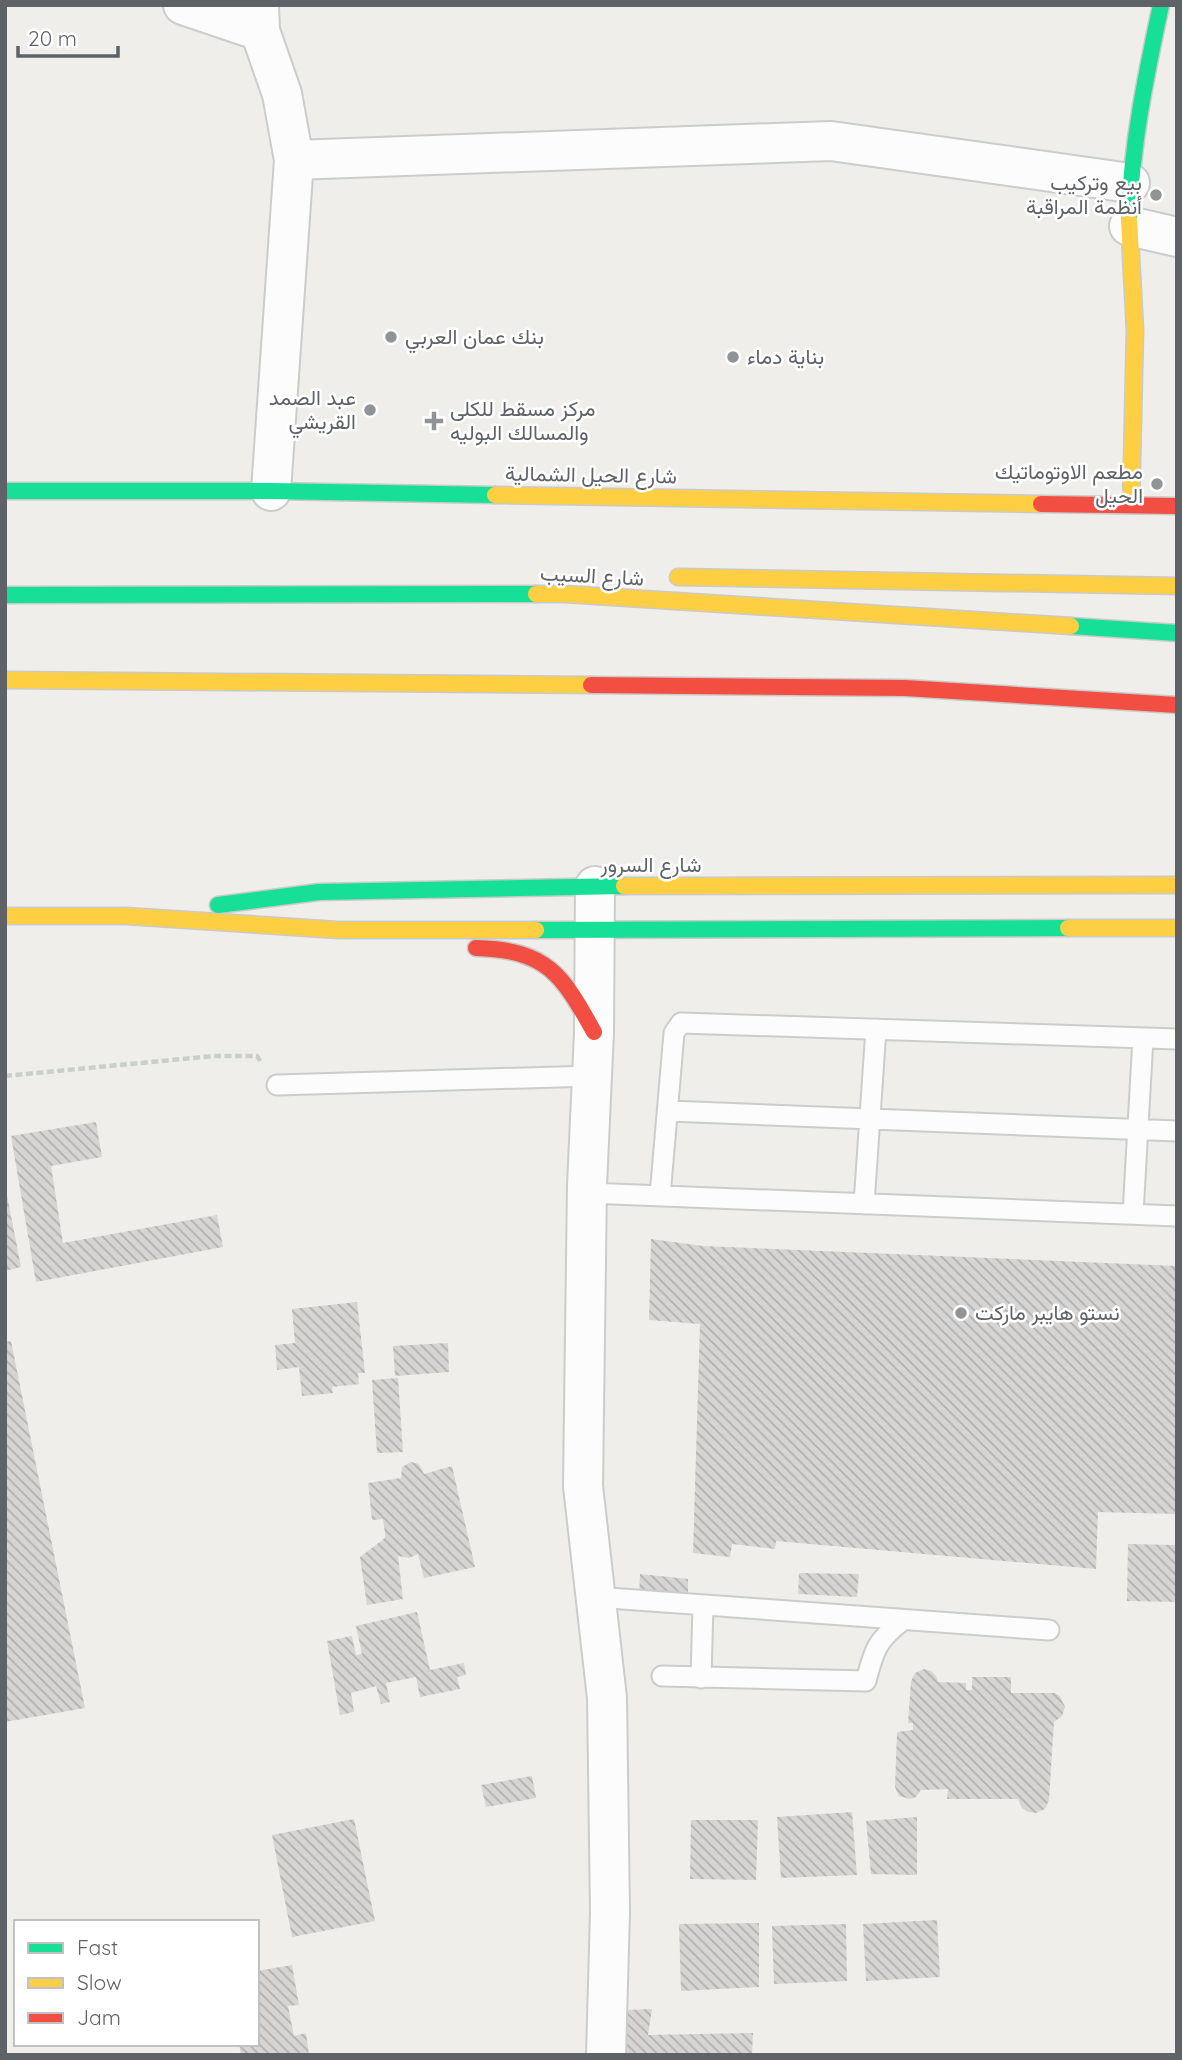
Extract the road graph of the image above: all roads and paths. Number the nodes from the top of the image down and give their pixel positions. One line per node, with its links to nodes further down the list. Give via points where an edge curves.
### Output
1 (183, 5): 3 (street)
2 (1161, 5): 5 (main road)
3 (260, 18): 4 (street, via 282,94)
4 (294, 160): 5 (street, via 831,141); 9 (street)
5 (1130, 183): 6 (main road)
6 (1129, 226): 7 (street); 10 (main road, via 1135,330)
7 (1177, 237)
8 (5, 491): 9 (main road, شارع الحيل الشمالية)
9 (271, 491): 10 (main road, شارع الحيل الشمالية)
10 (1131, 505): 11 (main road, شارع الحيل الشمالية)
11 (1177, 506)
12 (663, 577): 14 (main road)
13 (610, 579): 16 (main road)
14 (1177, 586)
15 (5, 594): 16 (main road, شارع السيب)
16 (564, 594): 17 (main road, شارع السيب)
17 (1177, 633)
18 (5, 680): 19 (main road, via 905,688)
19 (1177, 705)
20 (1177, 885): 21 (main road, شارع السرور)
21 (595, 886): 23 (main road, شارع السرور, via 319,892); 24 (street)
22 (5, 916): 23 (main road, شارع السرور)
23 (126, 916): 27 (main road, شارع السرور)
24 (595, 928): 25 (main road, شارع السرور); 27 (main road, شارع السرور); 32 (street)
25 (847, 928): 26 (main road, شارع السرور); 28 (main road)
26 (1177, 928)
27 (338, 930): 29 (main road)
28 (879, 944)
29 (388, 948)
30 (454, 948): 32 (main road, via 495,948 534,957 565,982)
31 (876, 1029): 33 (lane); 38 (lane, via 681,1023 674,1034); 39 (lane)
32 (594, 1032): 36 (street)
33 (1143, 1038): 34 (lane); 40 (lane)
34 (1177, 1039)
35 (5, 1076): 37 (path, via 257,1056)
36 (592, 1076): 37 (lane); 42 (street)
37 (276, 1084)
38 (669, 1111): 39 (lane); 43 (lane)
39 (869, 1119): 40 (lane); 44 (lane)
40 (1137, 1130): 41 (lane); 45 (lane)
41 (1177, 1131)
42 (587, 1193): 43 (lane); 47 (street, via 583,1486)
43 (660, 1196): 44 (lane)
44 (864, 1204): 45 (lane)
45 (1133, 1214): 46 (lane)
46 (1177, 1216)
47 (595, 1597): 48 (lane); 53 (street, via 607,1698 610,1912)
48 (704, 1605): 49 (lane); 52 (lane)
49 (903, 1620): 50 (lane); 52 (lane, via 884,1634 866,1681)
50 (1049, 1630)
51 (662, 1676): 52 (lane)
52 (701, 1678)
53 (606, 2055)

